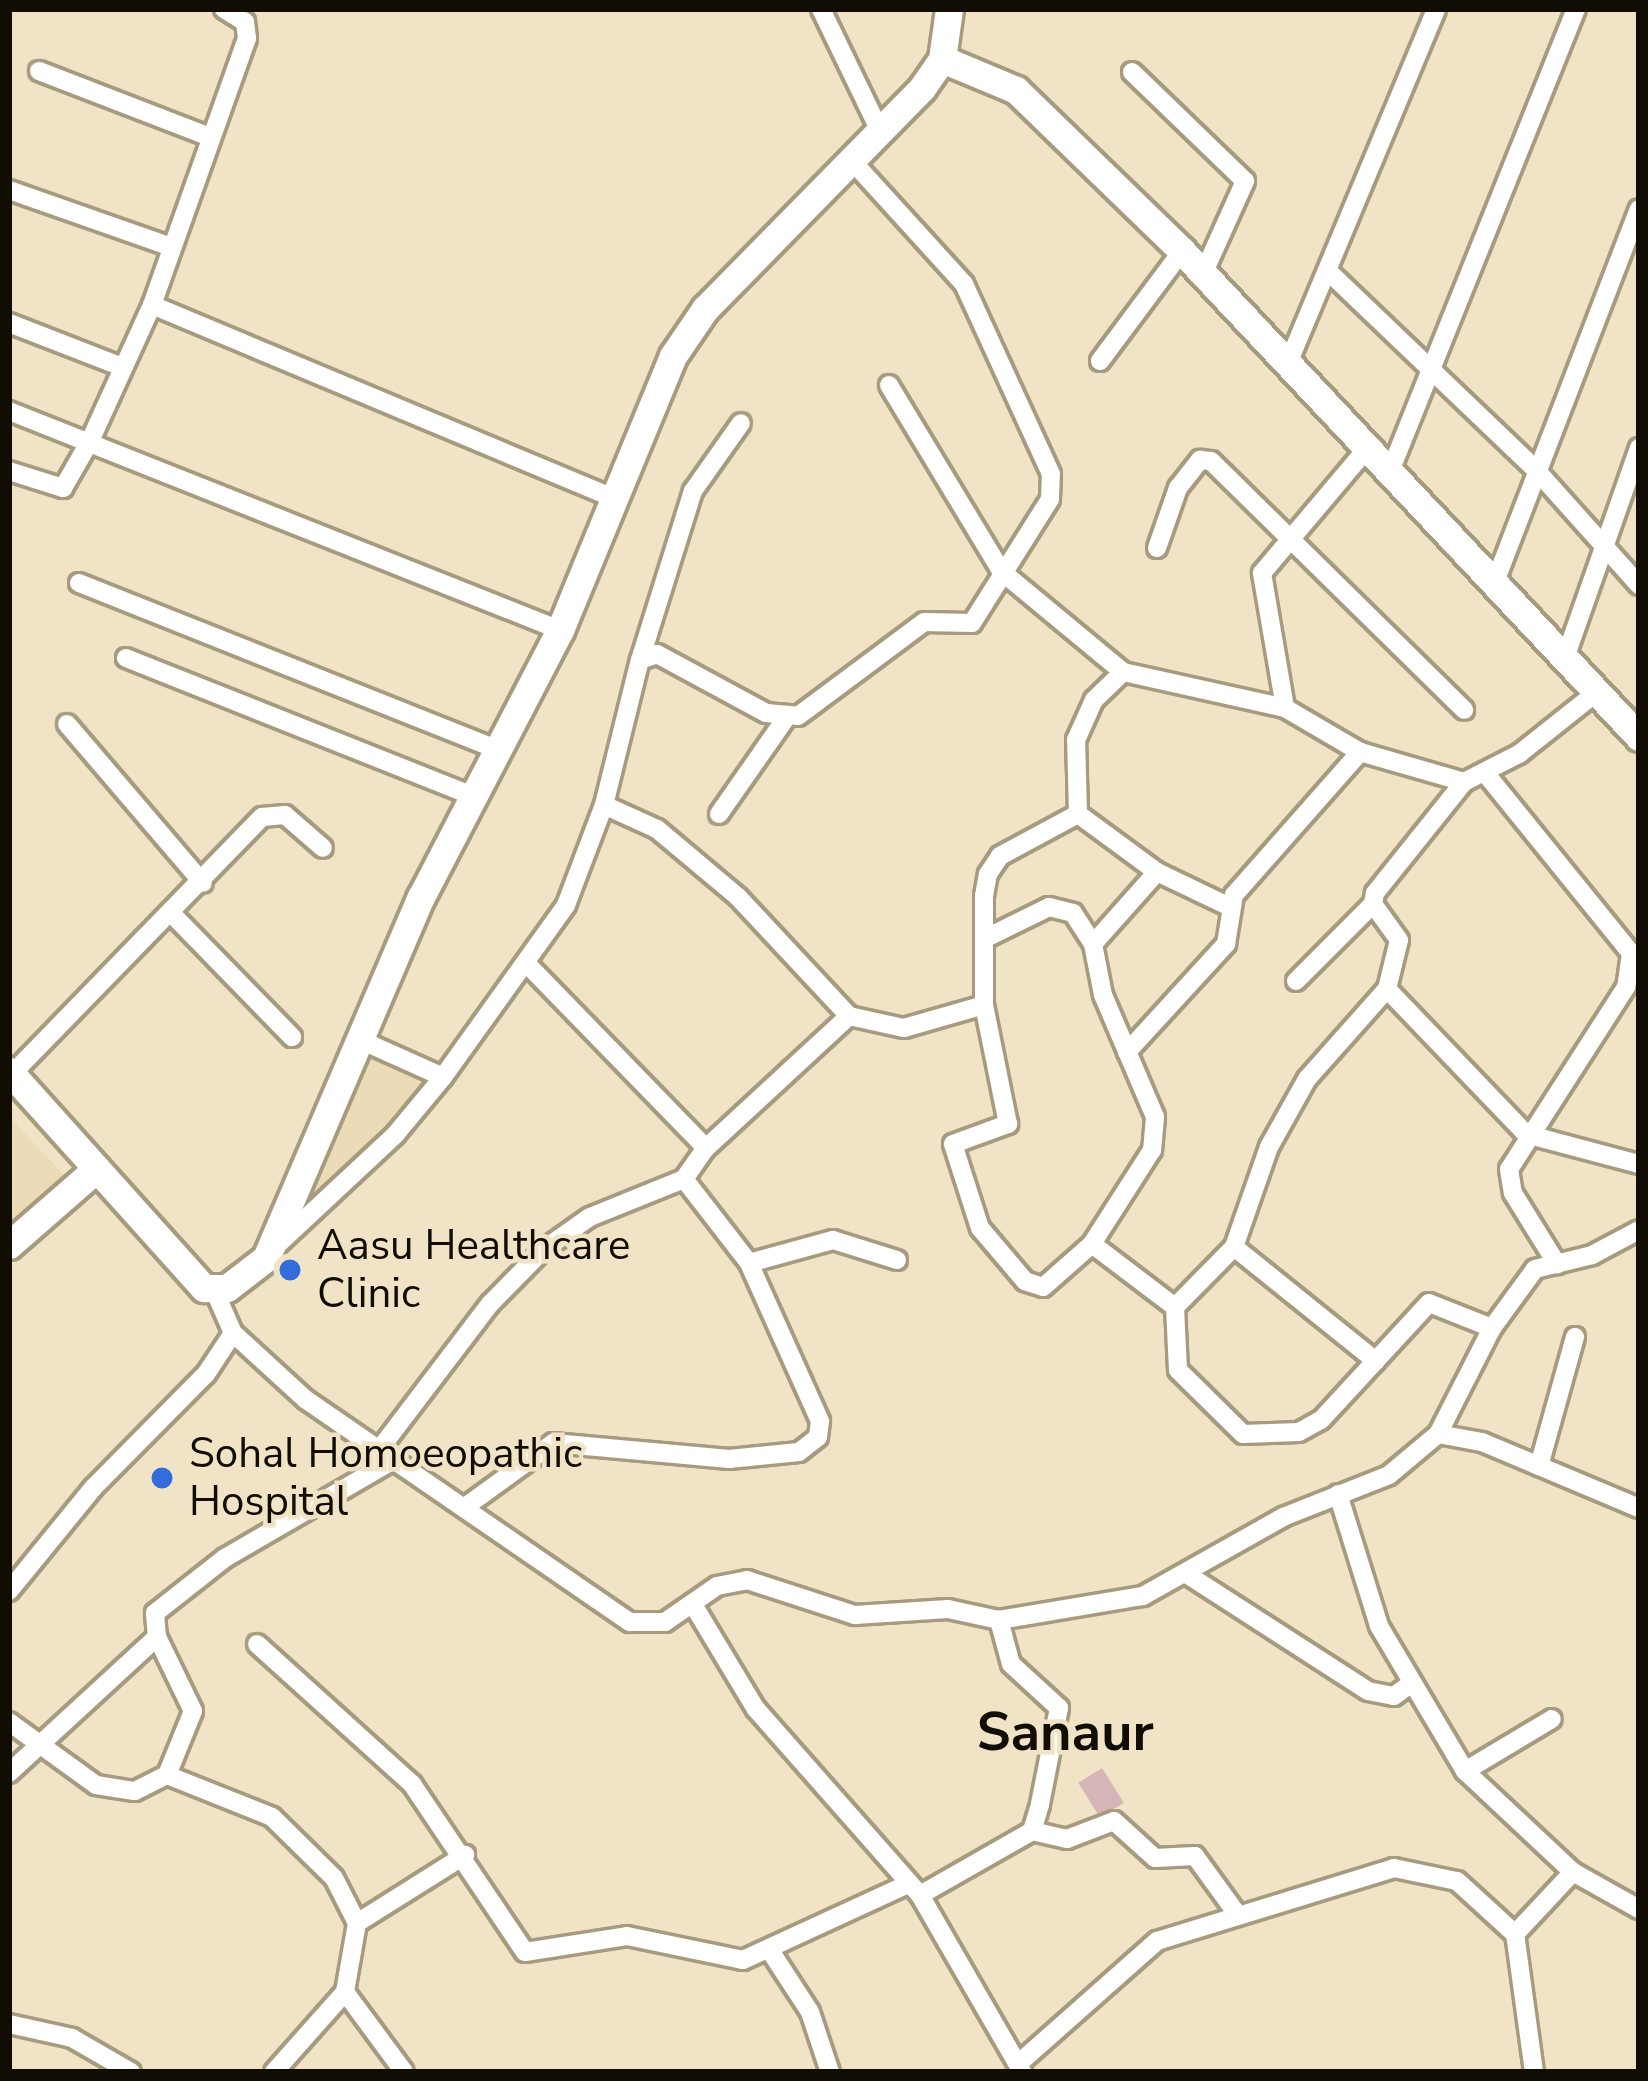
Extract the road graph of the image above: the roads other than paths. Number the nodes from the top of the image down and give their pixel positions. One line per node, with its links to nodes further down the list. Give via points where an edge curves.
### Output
1 (224, 9): 10 (street, via 245,22 247,38)
2 (820, 9): 9 (street)
3 (949, 9): 6 (street)
4 (1436, 9): 17 (street)
5 (1576, 9): 23 (street)
6 (942, 59): 9 (street); 15 (street, via 1016,91)
7 (39, 71): 10 (street)
8 (1132, 72): 16 (street, via 1245,181)
9 (880, 131): 11 (street)
10 (210, 137): 14 (street)
11 (852, 160): 33 (street, via 705,309 674,356); 37 (street, via 964,284 1051,474 1050,499)
12 (9, 190): 14 (street)
13 (1639, 209): 32 (street)
14 (169, 246): 18 (street)
15 (1182, 251): 16 (street); 20 (street)
16 (1203, 274): 21 (street)
17 (1331, 274): 21 (street); 23 (street)
18 (152, 304): 22 (street); 33 (street)
19 (9, 323): 22 (street)
20 (1100, 361)
21 (1289, 361): 28 (street)
22 (120, 366): 27 (street)
23 (1430, 368): 30 (street); 32 (street)
24 (889, 385): 37 (street)
25 (9, 411): 27 (street)
26 (741, 422): 43 (street, via 694,491)
27 (90, 441): 31 (street, via 63,488); 41 (street)
28 (1369, 446): 30 (street); 34 (street)
29 (1639, 448): 36 (street)
30 (1391, 469): 40 (street)
31 (9, 471)
32 (1538, 471): 36 (street); 40 (street)
33 (610, 497): 41 (street)
34 (1289, 538): 35 (street, via 1203,459 1173,498); 47 (street, via 1271,556 1261,590); 48 (street)
35 (1157, 548)
36 (1599, 548): 39 (street); 44 (street)
37 (1001, 572): 45 (street); 49 (street, via 972,623 925,622)
38 (79, 584): 52 (street)
39 (1639, 586)
40 (1493, 587): 44 (street)
41 (560, 630): 52 (street)
42 (126, 658): 56 (street)
43 (640, 660): 49 (street, via 657,654); 57 (street)
44 (1564, 661): 46 (street)
45 (1123, 673): 47 (street); 59 (street, via 1094,700 1076,740)
46 (1597, 692): 51 (street); 54 (street)
47 (1285, 708): 53 (street)
48 (1465, 710)
49 (786, 718): 58 (street)
50 (67, 724): 62 (street)
51 (1639, 737)
52 (497, 749): 56 (street)
53 (1360, 752): 55 (street); 64 (street)
54 (1486, 774): 55 (street); 78 (street, via 1630,953 1626,988)
55 (1464, 782): 63 (street)
56 (473, 796): 74 (street)
57 (604, 805): 68 (street, via 566,905); 72 (street, via 657,829 737,897)
58 (719, 814)
59 (1078, 814): 61 (street); 66 (street, via 1000,856 984,896)
60 (323, 848): 62 (street, via 272,811)
61 (1157, 872): 64 (street); 67 (street)
62 (203, 883): 65 (street)
63 (1373, 904): 69 (street); 70 (street, via 1399,940)
64 (1228, 906): 75 (street, via 1226,944)
65 (172, 914): 73 (street); 76 (street)
66 (986, 938): 67 (street, via 1062,908); 71 (street)
67 (1093, 944): 75 (street, via 1102,995)
68 (528, 965): 77 (street); 79 (street)
69 (1296, 981)
70 (1387, 989): 78 (street); 86 (street, via 1307,1078 1269,1147)
71 (984, 1005): 72 (street, via 904,1028); 84 (street, via 1008,1124 1001,1133 959,1136 953,1144 971,1214 1033,1286 1053,1283)
72 (849, 1016): 79 (street)
73 (292, 1037)
74 (363, 1041): 77 (street); 87 (street, via 288,1196)
75 (1127, 1052): 84 (street, via 1157,1133)
76 (10, 1073): 81 (street)
77 (443, 1077): 87 (street, via 395,1136)
78 (1526, 1134): 80 (street); 90 (street, via 1508,1180)
79 (706, 1148): 82 (street)
80 (1639, 1164)
81 (96, 1168): 85 (street); 91 (street)
82 (684, 1179): 89 (street); 98 (street, via 590,1217 543,1250 490,1304)
83 (1639, 1230): 90 (street)
84 (1092, 1244): 92 (street)
85 (9, 1245)
86 (1234, 1246): 92 (street); 96 (street)
87 (272, 1249): 91 (street)
88 (897, 1260): 89 (street, via 833,1240)
89 (748, 1263): 101 (street, via 820,1421 812,1445 729,1459 553,1443)
90 (1556, 1264): 93 (street, via 1535,1269)
91 (214, 1292): 94 (street)
92 (1175, 1307): 96 (street, via 1178,1370 1243,1434 1299,1432 1321,1420)
93 (1492, 1328): 96 (street, via 1429,1303); 97 (street)
94 (233, 1333): 98 (street); 104 (street, via 206,1374 93,1488)
95 (1576, 1336): 99 (street)
96 (1376, 1361)
97 (1438, 1434): 99 (street); 100 (street, via 1389,1475)
98 (383, 1458): 101 (street); 107 (street, via 193,1581 155,1613)
99 (1540, 1466): 102 (street)
100 (1337, 1494): 103 (street); 109 (street, via 1379,1626)
101 (465, 1507): 105 (street, via 630,1622 665,1622)
102 (1639, 1508)
103 (1188, 1575): 106 (street, via 1101,1606); 109 (street, via 1368,1691 1394,1696)
104 (9, 1591)
105 (694, 1606): 106 (street, via 716,1586 747,1580 855,1615 948,1610); 119 (street, via 756,1709)
106 (999, 1620): 116 (street, via 1011,1664 1059,1708)
107 (157, 1637): 112 (street); 115 (street, via 193,1711)
108 (257, 1645): 117 (street, via 412,1784)
109 (1409, 1685): 113 (street)
110 (1552, 1719): 113 (street)
111 (9, 1722): 112 (street)
112 (34, 1745): 114 (street); 115 (street, via 119,1792)
113 (1465, 1771): 118 (street)
114 (9, 1773)
115 (167, 1774): 122 (street, via 250,1805 295,1832 334,1878)
116 (1032, 1831): 119 (street); 121 (street, via 1067,1839 1114,1821 1155,1858 1195,1856)
117 (464, 1855): 122 (street); 124 (street, via 525,1952 627,1936 723,1960)
118 (1573, 1872): 120 (street); 123 (street)
119 (914, 1890): 124 (street); 127 (street)
120 (1639, 1909)
121 (1237, 1914): 123 (street, via 1413,1866 1457,1881); 127 (street, via 1157,1941)
122 (357, 1922): 125 (street)
123 (1515, 1934): 132 (street)
124 (770, 1949): 131 (street, via 811,2012)
125 (345, 1992): 129 (street); 130 (street)
126 (9, 2024): 128 (street, via 72,2038)
127 (1020, 2068)
128 (131, 2072)
129 (274, 2072)
130 (404, 2072)
131 (830, 2072)
132 (1534, 2072)

